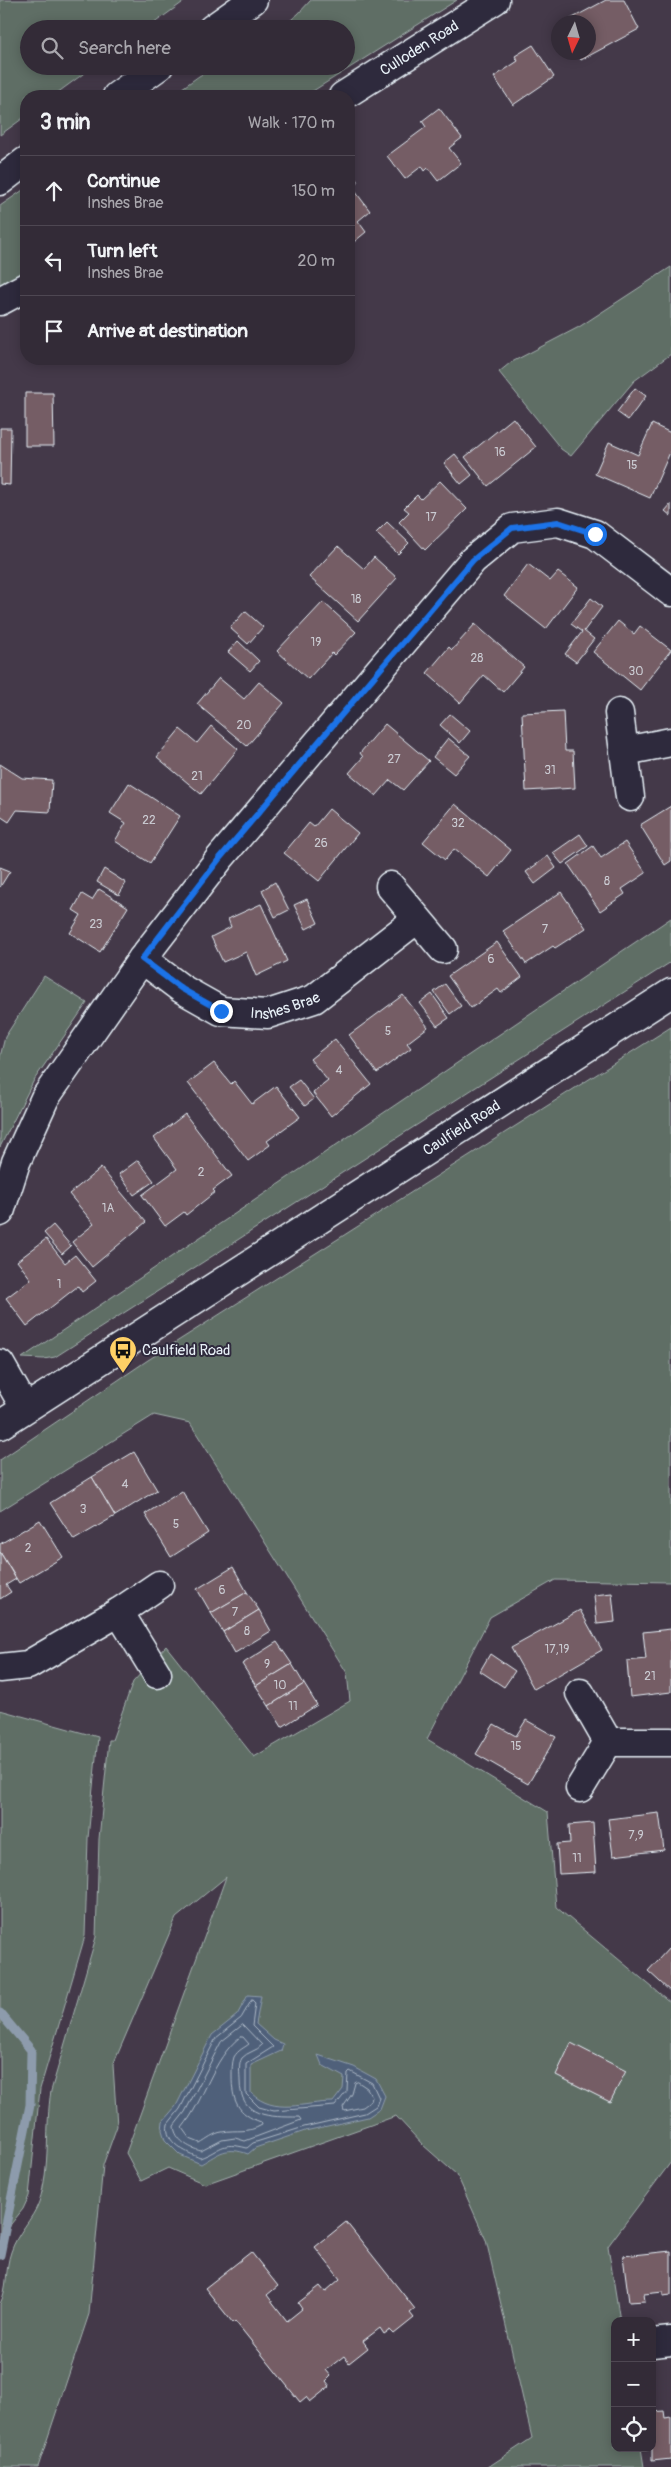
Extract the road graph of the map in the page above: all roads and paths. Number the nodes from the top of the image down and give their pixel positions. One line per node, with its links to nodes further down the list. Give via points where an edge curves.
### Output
1 (253, 0): 3 (street)
2 (495, 0): 6 (street, Culloden Road)
3 (225, 20)
4 (146, 75): 5 (street)
5 (125, 90)
6 (352, 90)
7 (20, 166): 8 (street)
8 (0, 181)
9 (20, 290): 10 (street)
10 (0, 301)
11 (671, 592): 19 (street, via 595,534 558,522 512,528 473,560 411,630 220,858)
12 (619, 713): 14 (street)
13 (671, 742): 14 (street)
14 (625, 751): 15 (street)
15 (630, 797)
16 (390, 886): 17 (street)
17 (417, 919): 18 (street); 19 (street, Inshes Brae, via 314,999 268,1014 221,1011 182,989)
18 (443, 949)
19 (142, 959): 21 (street, via 45,1098 16,1162)
20 (671, 993): 23 (street, Caulfield Road)
21 (0, 1212)
22 (0, 1364): 23 (street)
23 (25, 1408): 24 (street, Caulfield Road)
24 (0, 1425)
25 (159, 1585): 26 (street)
26 (119, 1612): 27 (street, via 28,1665); 28 (street)
27 (0, 1668)
28 (157, 1674)
29 (580, 1693): 30 (street)
30 (608, 1742): 31 (street); 32 (street)
31 (671, 1742)
32 (580, 1788)
33 (671, 2341): 34 (street)
34 (656, 2343)

